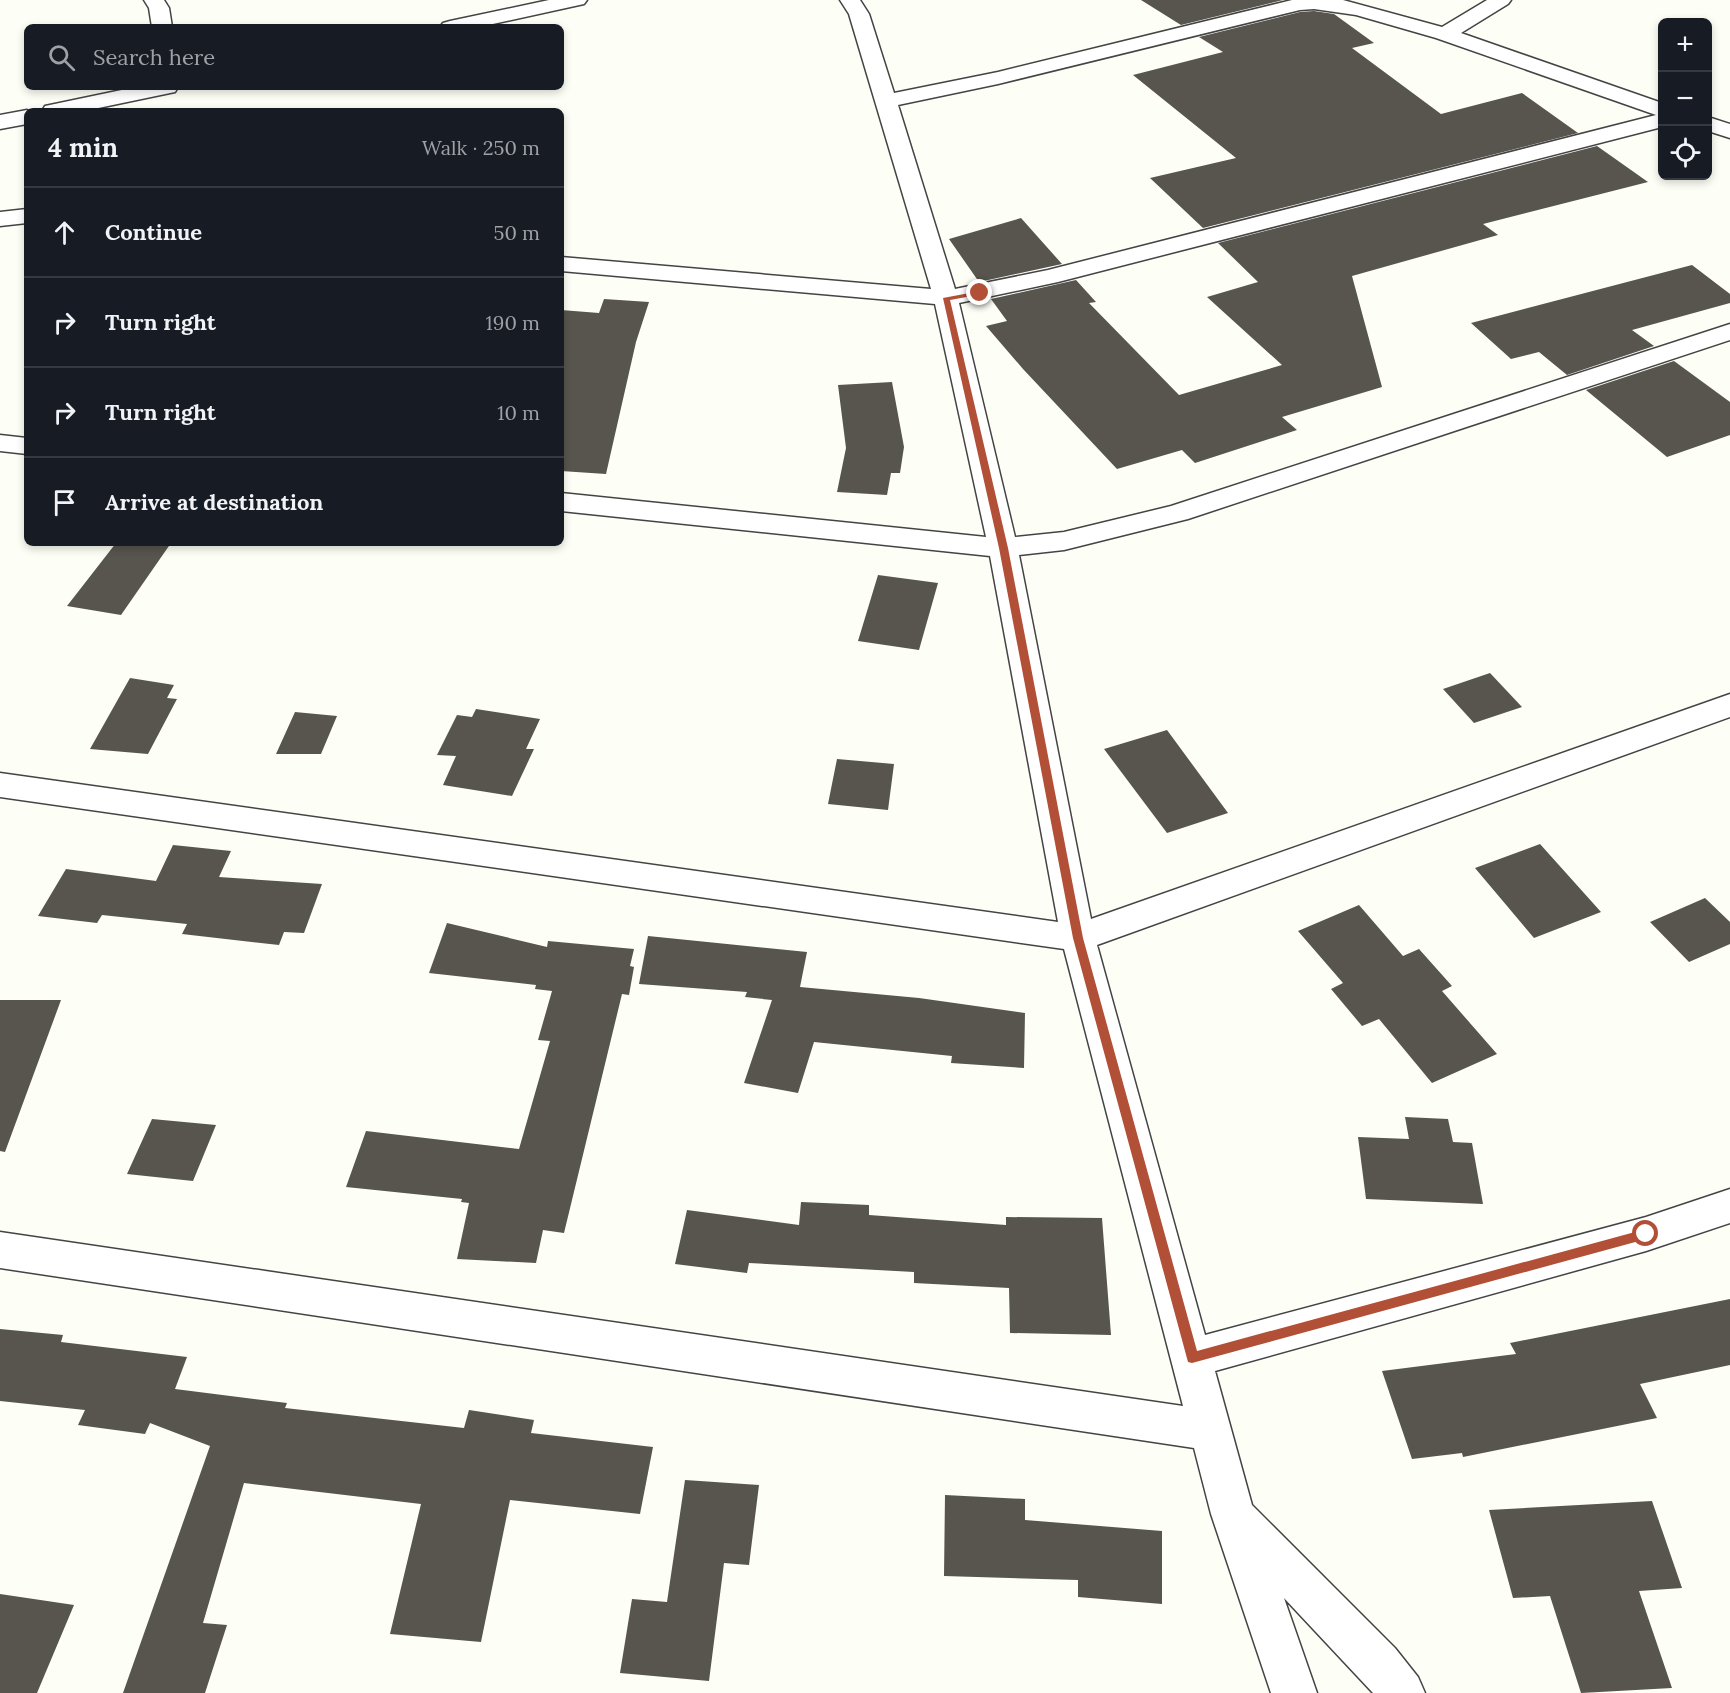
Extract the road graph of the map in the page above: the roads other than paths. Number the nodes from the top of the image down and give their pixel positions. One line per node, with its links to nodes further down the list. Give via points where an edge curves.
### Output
1 (154, 0): 6 (street)
2 (577, 0): 7 (street)
3 (850, 0): 10 (street, via 859,14)
4 (1501, 0): 8 (street)
5 (1300, 2): 8 (street, via 1352,7); 10 (street, via 998,78)
6 (162, 24)
7 (464, 24)
8 (1444, 34): 12 (street)
9 (153, 90): 11 (street)
10 (884, 102): 21 (street)
11 (68, 108)
12 (1658, 109)
13 (24, 118): 15 (street)
14 (1658, 121): 21 (street, via 1049,278)
15 (0, 122)
16 (1712, 126): 17 (street)
17 (1730, 131)
18 (24, 216): 19 (street)
19 (0, 219)
20 (564, 264): 21 (street)
21 (946, 298): 26 (street)
22 (1730, 332): 26 (street, via 1178,513 1064,541)
23 (0, 443): 24 (street)
24 (24, 446)
25 (564, 502): 26 (street)
26 (1003, 548): 29 (street)
27 (1730, 705): 29 (street)
28 (0, 785): 29 (street)
29 (1078, 938): 32 (street)
30 (1730, 1206): 32 (street, via 1646,1234)
31 (0, 1250): 33 (street)
32 (1192, 1358): 33 (street)
33 (1211, 1430): 34 (street)
34 (1233, 1514): 35 (street); 36 (street)
35 (1294, 1693)
36 (1402, 1693)

